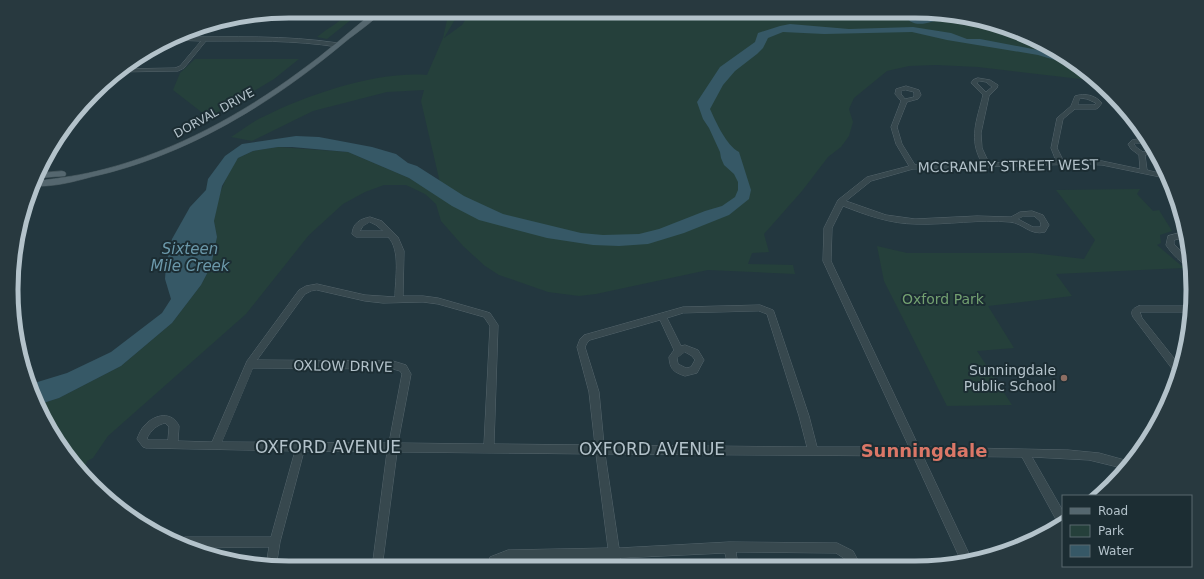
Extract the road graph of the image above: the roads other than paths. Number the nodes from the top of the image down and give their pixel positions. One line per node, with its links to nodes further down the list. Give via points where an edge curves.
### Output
1 (363, 18): 5 (main road, DORVAL DRIVE)
2 (369, 18): 5 (main road, DORVAL DRIVE)
3 (184, 40): 4 (street)
4 (204, 40): 5 (street, via 313,40); 6 (street, via 182,67 176,70)
5 (334, 44): 18 (main road, DORVAL DRIVE, via 268,89 178,141 145,154 104,165); 19 (main road, DORVAL DRIVE, via 295,78 193,140 132,164 84,177)
6 (129, 71)
7 (986, 95): 14 (street, via 976,136 978,150)
8 (904, 102): 15 (street, via 894,127 899,144)
9 (1074, 107): 13 (street, via 1060,118 1054,148)
10 (1141, 141): 12 (street, via 1134,140 1130,144)
11 (1149, 153): 12 (street)
12 (1142, 154): 16 (street)
13 (1060, 162): 14 (street, MCCRANEY STREET WEST); 16 (street, MCCRANEY STREET WEST, via 1102,163)
14 (987, 165): 15 (street, MCCRANEY STREET WEST)
15 (913, 167): 20 (street, MCCRANEY STREET WEST, via 869,179)
16 (1144, 171): 17 (street, MCCRANEY STREET WEST)
17 (1161, 175)
18 (43, 176)
19 (40, 183)
20 (841, 202): 21 (street, via 896,220); 38 (street, MCCRANEY STREET WEST, via 828,228 827,261)
21 (1014, 220)
22 (389, 234): 25 (street, via 395,239 400,250)
23 (1181, 237): 24 (street, via 1171,238 1170,245)
24 (1184, 259)
25 (398, 300): 29 (street, via 365,298 324,288 309,288 302,292); 35 (street, via 423,299 488,315 494,325)
26 (1185, 309): 30 (street, via 1136,311 1139,320)
27 (662, 316): 28 (street); 36 (street, via 587,337 583,341 581,347 594,392); 37 (street, via 683,310 760,308 770,312)
28 (679, 351)
29 (250, 364): 32 (street); 34 (street, OXLOW DRIVE, via 393,365 403,368 407,374)
30 (1175, 366)
31 (173, 444): 32 (street, OXFORD AVENUE)
32 (214, 446): 33 (street, OXFORD AVENUE)
33 (301, 446): 34 (street, OXFORD AVENUE); 43 (street)
34 (392, 447): 35 (street, OXFORD AVENUE); 48 (street)
35 (489, 448): 36 (street, OXFORD AVENUE)
36 (600, 449): 37 (street, OXFORD AVENUE); 45 (street)
37 (813, 450): 38 (street, OXFORD AVENUE)
38 (916, 451): 39 (street, OXFORD AVENUE); 46 (street, MCCRANEY STREET WEST)
39 (1025, 454): 40 (street, OXFORD AVENUE, via 1083,454); 41 (street)
40 (1124, 463)
41 (1061, 518)
42 (191, 542): 43 (street)
43 (275, 542): 47 (street)
44 (729, 547): 45 (street); 51 (street); 52 (street, via 837,548 849,555)
45 (614, 554): 49 (street, via 508,555); 50 (street)
46 (965, 556)
47 (271, 560)
48 (378, 561)
49 (494, 561)
50 (615, 561)
51 (732, 561)
52 (853, 561)

